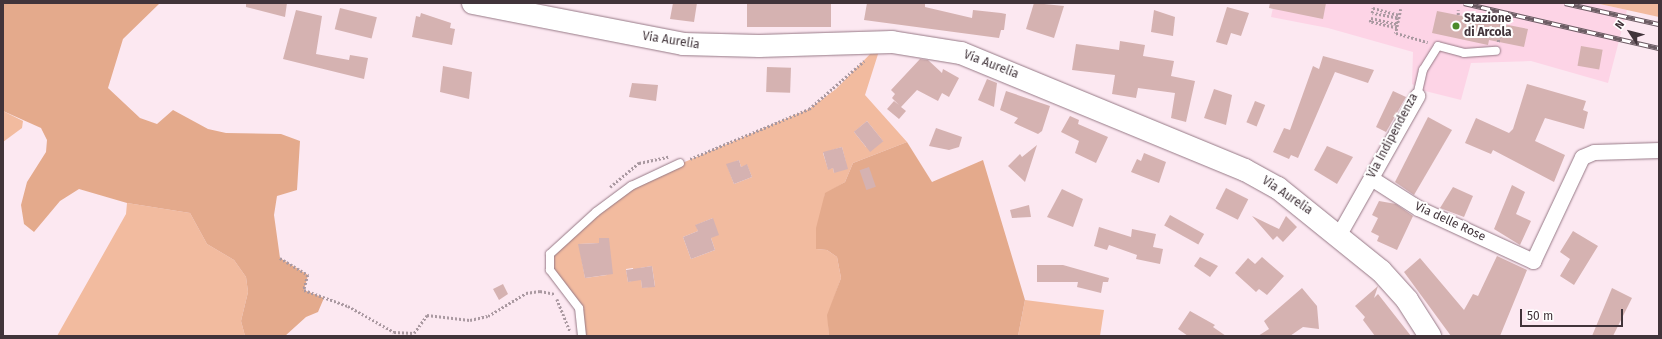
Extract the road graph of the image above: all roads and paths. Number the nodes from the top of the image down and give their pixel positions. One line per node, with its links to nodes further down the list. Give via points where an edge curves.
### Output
1 (483, 4): 8 (main road, Via Aurelia, via 706,47)
2 (1401, 9): 4 (path)
3 (1458, 10): 5 (path)
4 (1400, 14): 7 (path); 7 (path, via 1373,8 1372,13 1397,18 1396,24 1371,18 1370,22)
5 (1458, 15)
6 (1502, 20): 10 (path)
7 (1397, 28): 9 (path, via 1396,33)
8 (879, 42): 13 (path, via 847,78 810,109); 15 (main road, Via Aurelia, via 921,44 990,63 1256,176)
9 (1438, 46): 10 (lane, via 1464,53); 11 (lane, Via Indipendenza, via 1423,70)
10 (1496, 51)
11 (1417, 96): 14 (street, Via Indipendenza)
12 (1659, 150): 14 (street, Via delle Rose, via 1594,152 1582,157 1533,261 1418,208)
13 (680, 163): 18 (lane, via 631,186 596,212 550,254 550,270 579,308)
14 (1370, 178): 15 (street, Via Indipendenza)
15 (1339, 234): 19 (main road, Via Aurelia, via 1394,285)
16 (280, 258): 17 (path, via 308,275 304,290 348,306 394,332 414,333 428,315 470,320 488,316 526,294 540,291)
17 (556, 294)
18 (582, 336)
19 (1430, 336)

